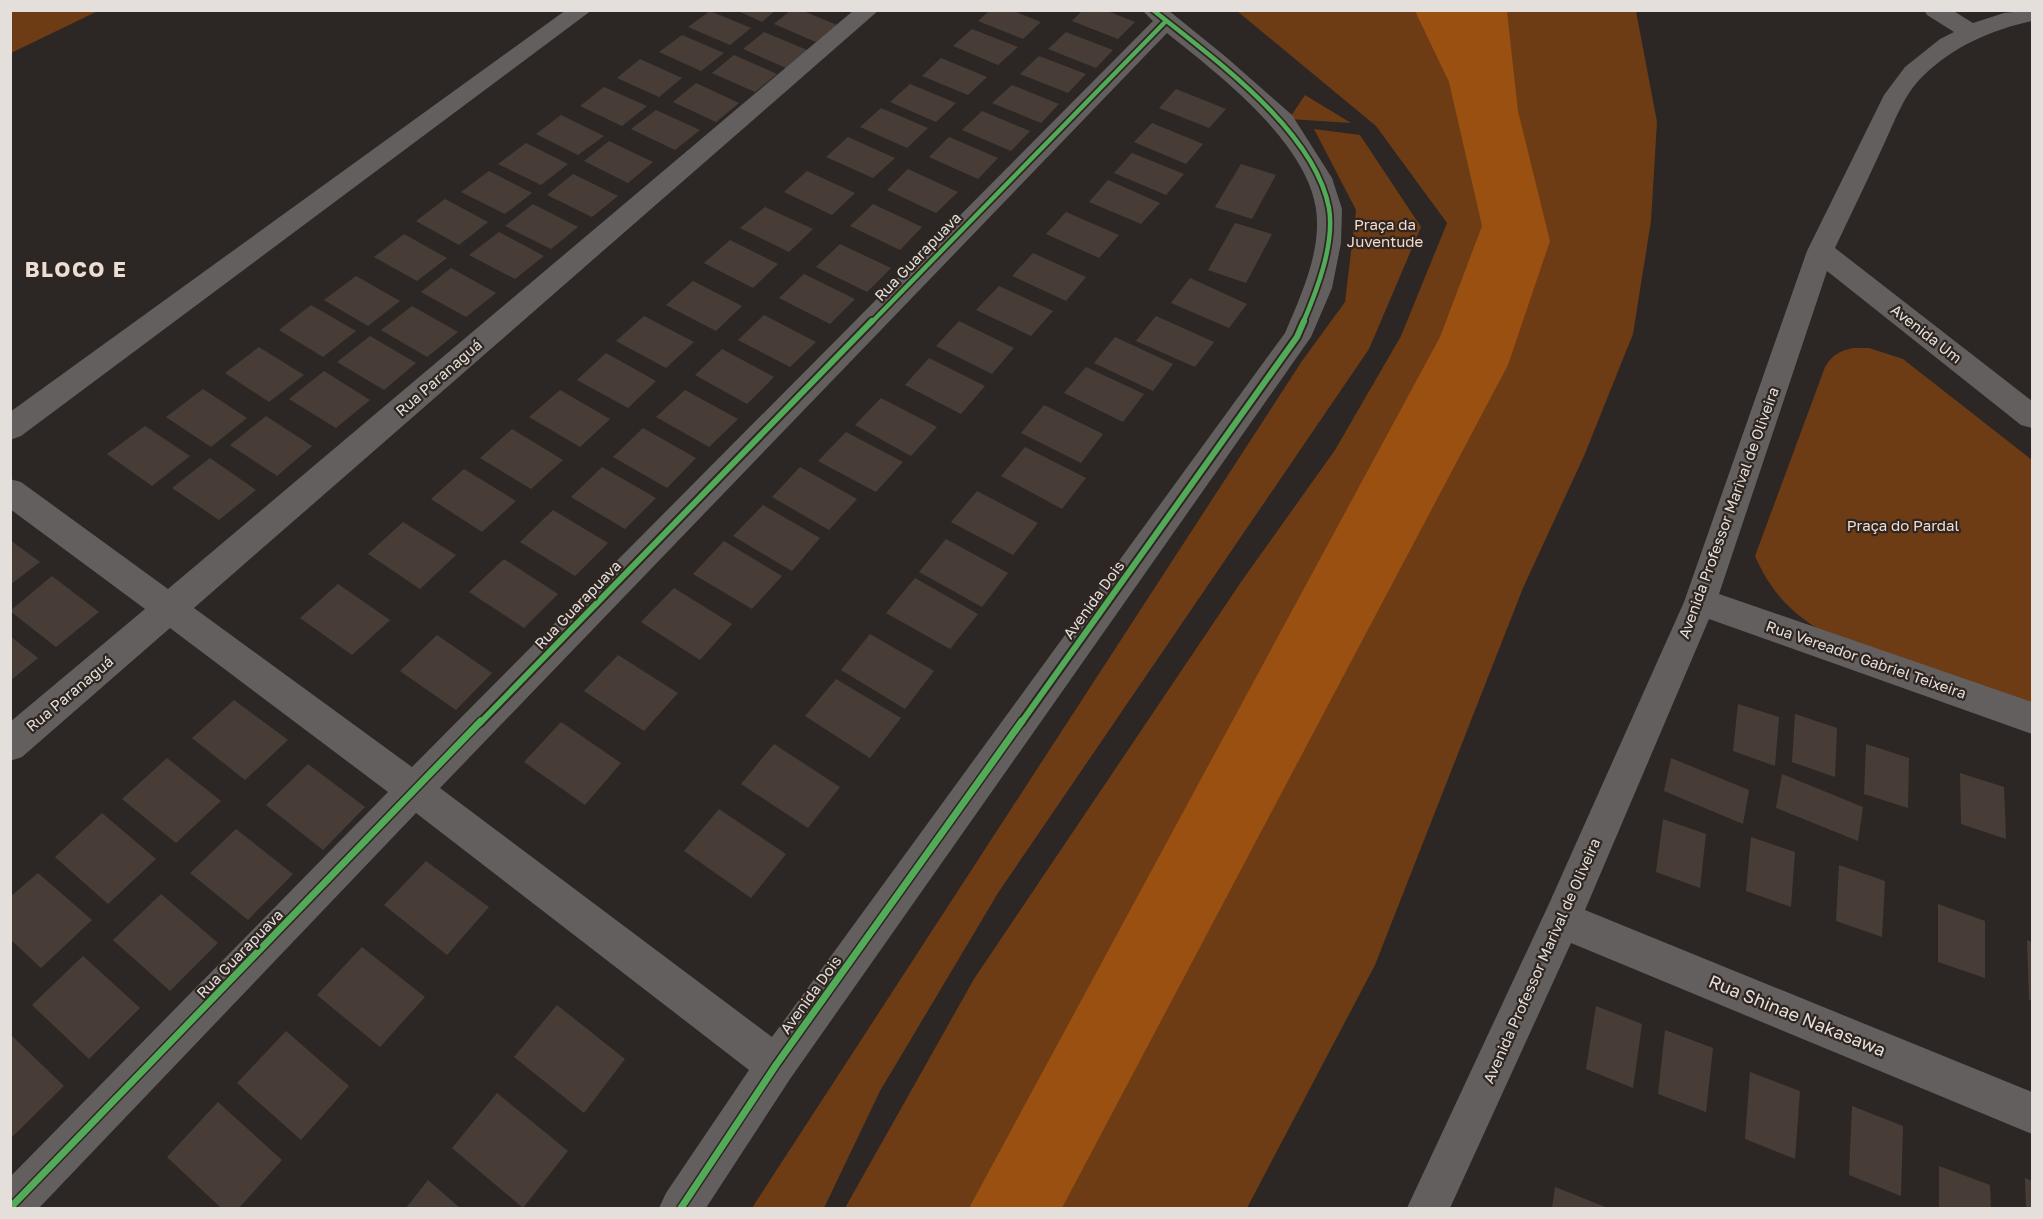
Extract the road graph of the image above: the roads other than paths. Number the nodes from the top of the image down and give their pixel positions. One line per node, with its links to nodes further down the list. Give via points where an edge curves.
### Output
1 (580, 10): 9 (street)
2 (1935, 10): 6 (street)
3 (860, 12): 12 (street, Rua Paranaguá)
4 (2032, 14): 6 (street, Avenida Professor Marival de Oliveira)
5 (1160, 16): 15 (street, Rua Guarapuava); 17 (street, Avenida Dois, via 1283,121 1319,178 1329,209 1328,243 1318,288 1297,337)
6 (1971, 32): 7 (street, Avenida Professor Marival de Oliveira, via 1929,57 1893,100)
7 (1820, 251): 8 (street, Avenida Um); 11 (street, Avenida Professor Marival de Oliveira)
8 (2032, 417)
9 (10, 428)
10 (10, 491): 12 (street)
11 (1700, 602): 13 (street, Rua Vereador Gabriel Teixeira); 16 (street, Avenida Professor Marival de Oliveira)
12 (170, 609): 14 (street, Rua Paranaguá); 15 (street)
13 (2032, 718)
14 (10, 745)
15 (414, 790): 17 (street); 19 (street, Rua Guarapuava)
16 (1562, 920): 18 (street, Rua Shinae Nakasawa); 21 (street, Avenida Professor Marival de Oliveira)
17 (776, 1065): 20 (street, Avenida Dois)
18 (2032, 1113)
19 (10, 1208)
20 (681, 1209)
21 (1428, 1209)

